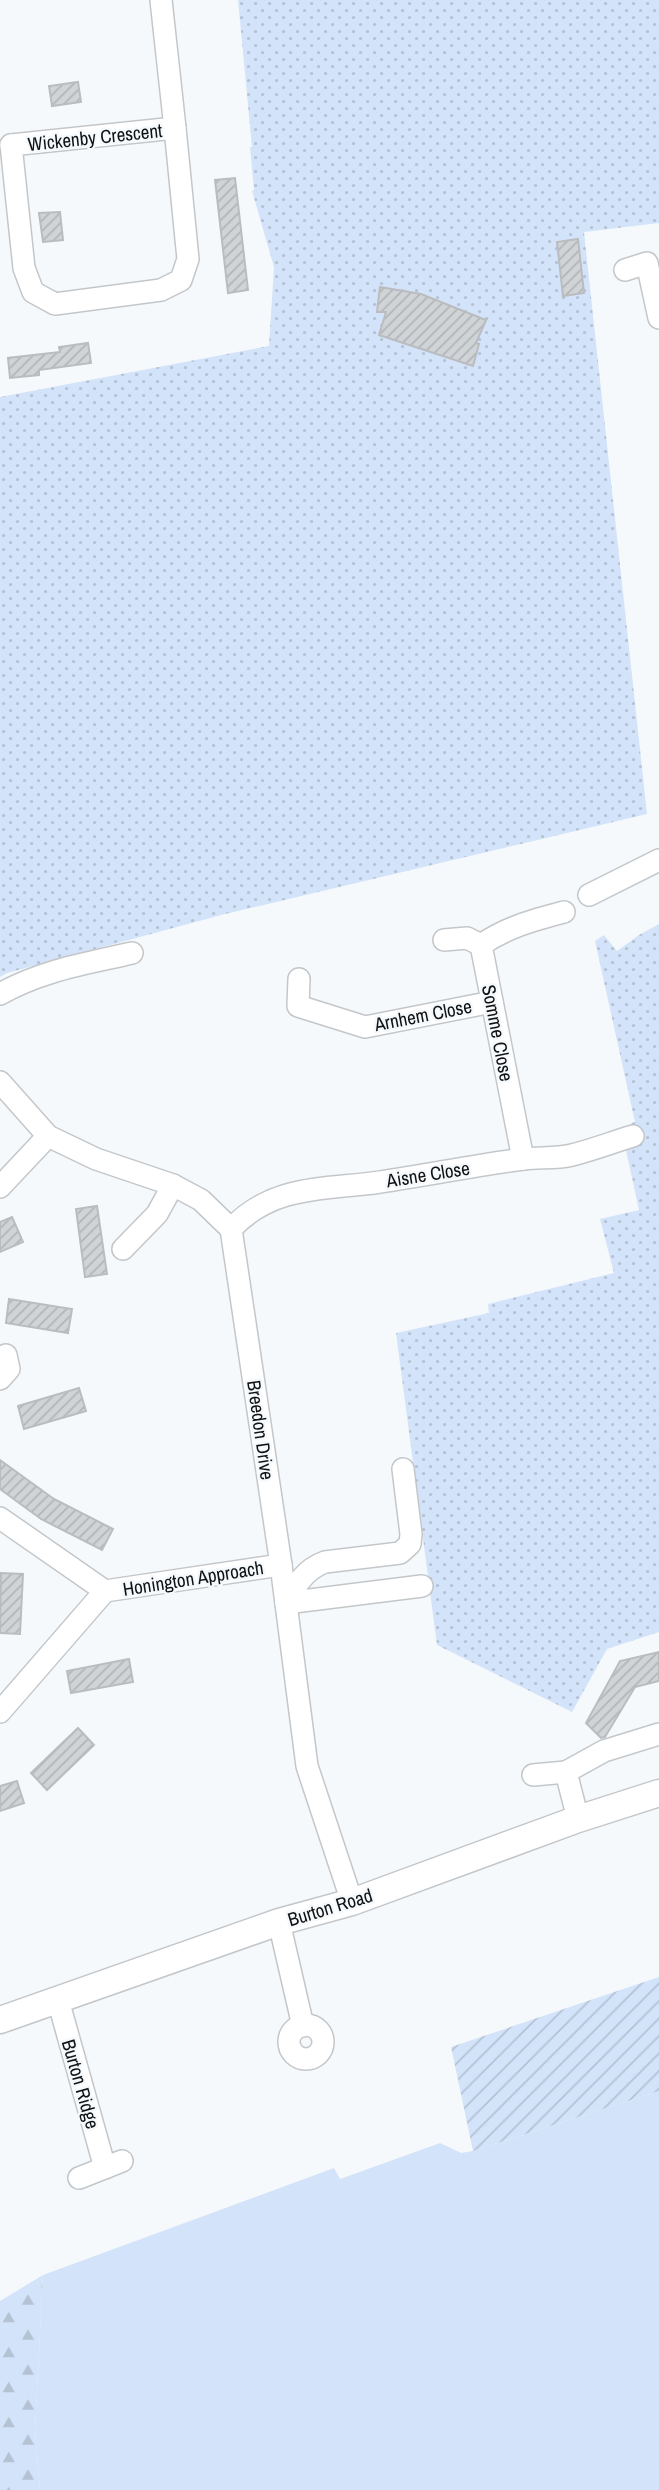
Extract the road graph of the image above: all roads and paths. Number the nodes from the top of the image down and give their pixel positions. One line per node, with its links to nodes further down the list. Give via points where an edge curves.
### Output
1 (161, 0): 2 (street, Wickenby Crescent)
2 (175, 128): 3 (street, Wickenby Crescent); 3 (street, via 188,259 181,280 161,290 55,304 33,292 24,268)
3 (6, 141)
4 (625, 270): 5 (street, via 647,263)
5 (659, 318)
6 (659, 860): 7 (street)
7 (589, 895)
8 (564, 912): 10 (street, via 522,923)
9 (444, 940): 10 (street, via 467,938)
10 (481, 945): 14 (street, Somme Close)
11 (132, 953): 13 (street, via 57,969)
12 (299, 979): 14 (street, Arnhem Close, via 298,1006 365,1027)
13 (0, 994)
14 (492, 1002): 18 (street, Somme Close)
15 (0, 1082): 16 (street)
16 (48, 1136): 19 (street); 20 (street)
17 (633, 1136): 18 (street, Aisne Close, via 570,1156)
18 (523, 1159): 21 (street, Aisne Close, via 295,1192 245,1214)
19 (173, 1185): 21 (street, via 201,1200); 22 (street, via 157,1214)
20 (0, 1187)
21 (231, 1229): 27 (street, Breedon Drive)
22 (123, 1249)
23 (6, 1355): 24 (street, via 9,1369)
24 (0, 1379)
25 (403, 1469): 30 (street, via 411,1534 406,1549 314,1566)
26 (0, 1518): 29 (street)
27 (281, 1565): 29 (street, Honington Approach); 30 (street, Breedon Drive)
28 (422, 1586): 30 (street)
29 (105, 1591): 31 (street)
30 (286, 1603): 37 (street, Breedon Drive, via 307,1766)
31 (0, 1712)
32 (659, 1734): 33 (street, via 604,1751)
33 (566, 1772): 34 (street); 36 (street)
34 (533, 1775)
35 (659, 1793): 36 (main road, Burton Road)
36 (578, 1819): 37 (main road, Burton Road)
37 (352, 1902): 38 (main road, Burton Road)
38 (279, 1922): 39 (main road, Burton Road); 41 (street)
39 (58, 2000): 40 (main road, Burton Road); 42 (street, Burton Ridge, via 113,2164)
40 (0, 2020)
41 (303, 2026)
42 (79, 2178)

